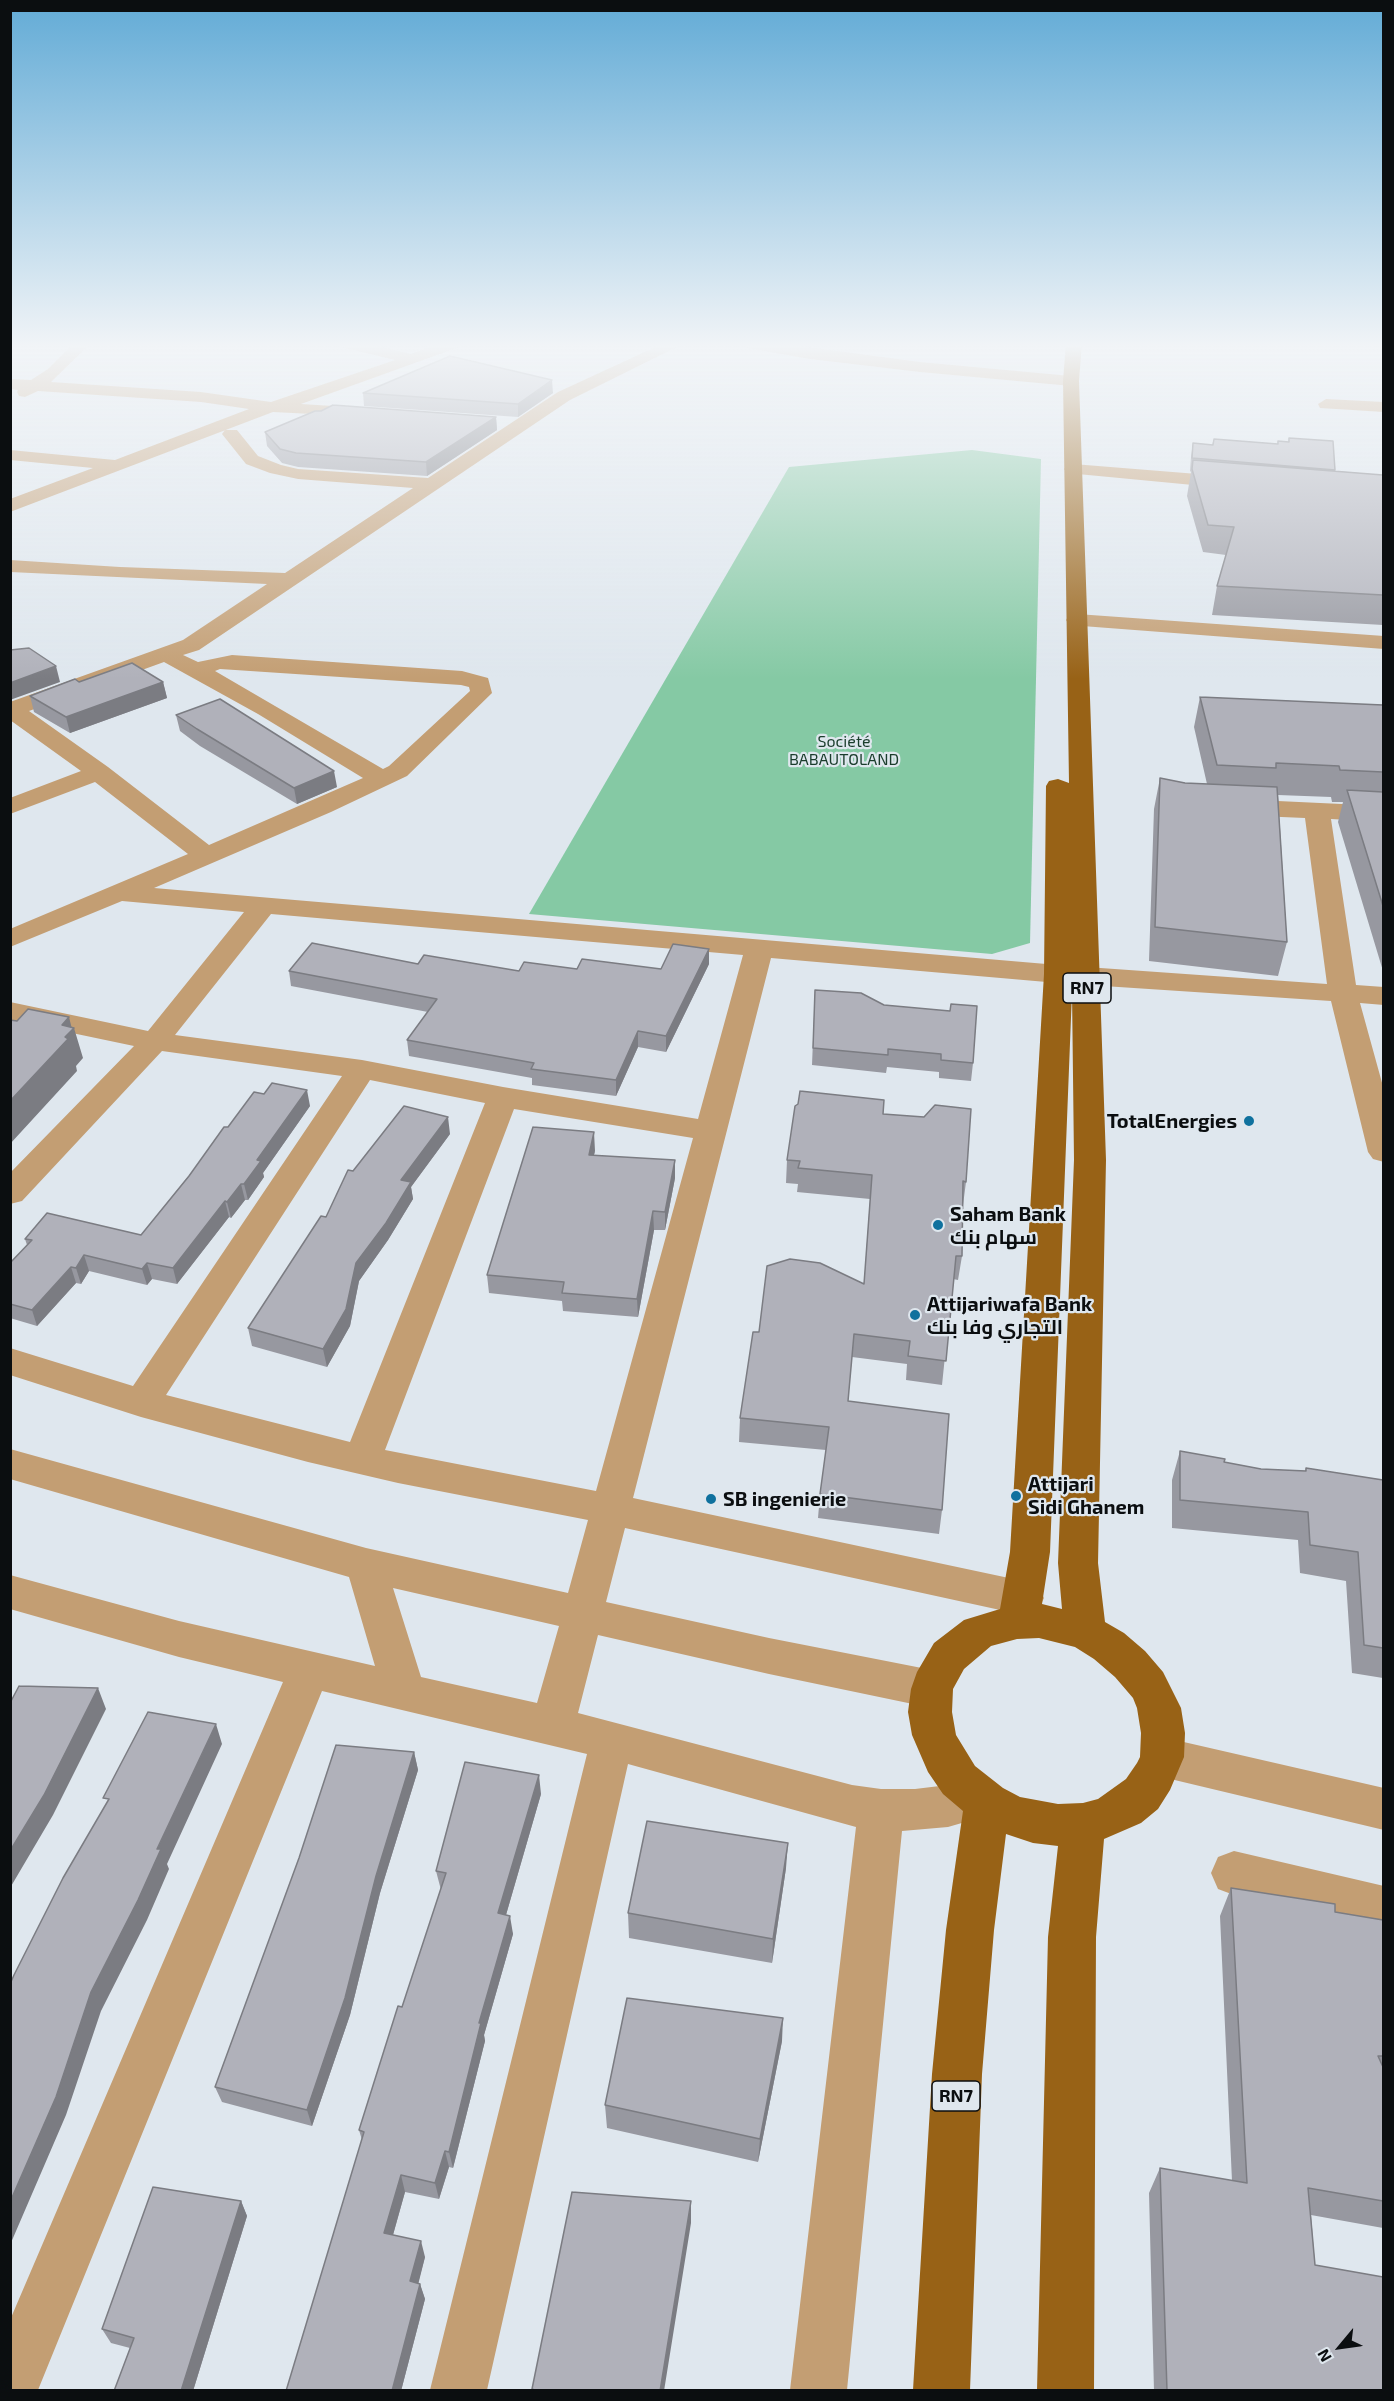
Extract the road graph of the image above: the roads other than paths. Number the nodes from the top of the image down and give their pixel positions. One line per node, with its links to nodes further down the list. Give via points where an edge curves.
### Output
1 (10, 455): 8 (street)
2 (144, 455): 8 (street)
3 (177, 455): 13 (street)
4 (248, 455): 10 (street, via 252,460 298,474)
5 (476, 455): 10 (street)
6 (1063, 455): 32 (main road, RN7)
7 (1071, 455): 9 (main road, RN7)
8 (118, 465): 12 (street)
9 (1073, 470): 11 (street); 16 (main road, RN7)
10 (432, 484): 15 (street)
11 (1258, 485)
12 (10, 506)
13 (10, 520)
14 (10, 566): 15 (street)
15 (289, 579): 18 (street, via 191,645)
16 (1077, 620): 17 (street); 33 (main road, RN7)
17 (1383, 643)
18 (166, 655): 19 (street); 20 (street)
19 (196, 670): 22 (street); 22 (street, via 232,662 462,678 480,683 481,693 473,701 406,765)
20 (11, 710): 21 (street)
21 (99, 772): 24 (street); 27 (street)
22 (382, 779): 27 (street)
23 (1214, 806): 25 (street)
24 (10, 807)
25 (1317, 811): 26 (street); 34 (street)
26 (1383, 814)
27 (207, 856): 28 (street)
28 (120, 893): 29 (street); 30 (street)
29 (263, 906): 31 (street); 37 (street)
30 (10, 939)
31 (759, 948): 32 (street); 40 (street)
32 (1058, 974): 33 (street); 50 (main road, RN7, via 1030,1552)
33 (1086, 976): 34 (street); 52 (main road, RN7, via 1090,1160 1078,1563)
34 (1343, 993): 35 (street); 41 (street)
35 (1383, 996)
36 (10, 1011): 37 (street)
37 (155, 1041): 38 (street); 42 (street)
38 (362, 1069): 39 (street); 44 (street)
39 (503, 1097): 40 (street); 45 (street)
40 (710, 1131): 47 (street)
41 (1383, 1152)
42 (10, 1193)
43 (10, 1361): 44 (street)
44 (141, 1402): 45 (street)
45 (362, 1459): 47 (street)
46 (10, 1464): 48 (street)
47 (610, 1509): 50 (street); 51 (street)
48 (366, 1565): 51 (street); 55 (street)
49 (14, 1602): 53 (street)
50 (1020, 1610): 52 (main road, via 1039,1621); 54 (main road, via 963,1643 938,1672)
51 (582, 1615): 54 (street); 56 (street)
52 (1085, 1632): 58 (main road, via 1109,1646 1148,1685 1160,1716)
53 (310, 1669): 55 (street); 65 (street)
54 (932, 1689): 59 (main road, via 934,1736 944,1758 959,1780)
55 (404, 1692): 56 (street)
56 (553, 1726): 57 (street)
57 (612, 1740): 61 (street, via 822,1799); 66 (street)
58 (1162, 1757): 60 (street); 62 (main road, via 1142,1794 1106,1818)
59 (983, 1800): 61 (street, via 915,1810); 62 (main road, via 1033,1822); 68 (main road, RN7, via 957,2074)
60 (1383, 1809)
61 (881, 1810): 67 (street)
62 (1083, 1824): 69 (main road, via 1072,1937)
63 (1234, 1873): 64 (street)
64 (1383, 1909)
65 (10, 2389)
66 (458, 2391)
67 (819, 2391)
68 (941, 2391)
69 (1066, 2391)

